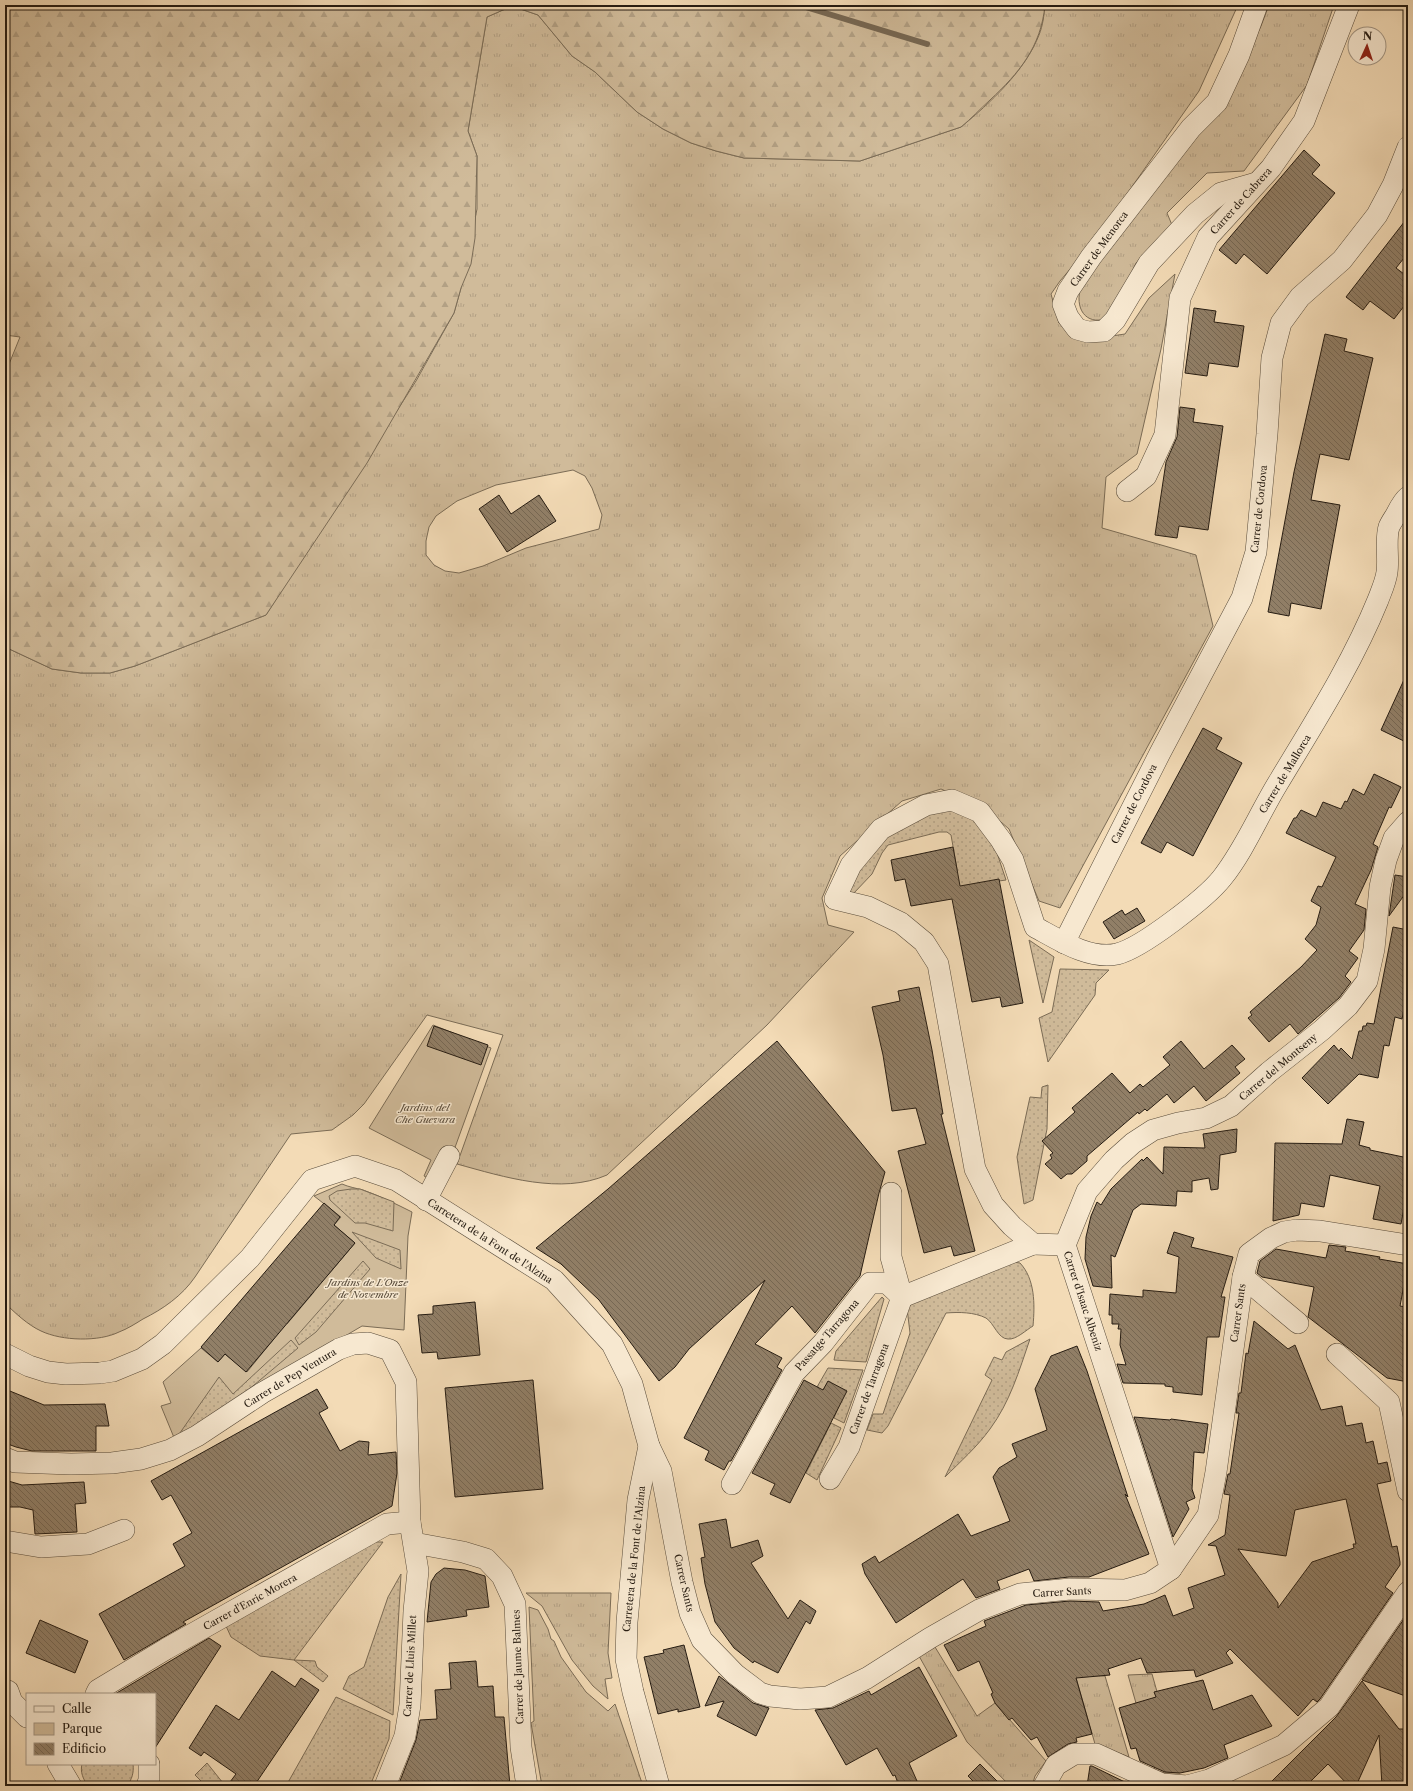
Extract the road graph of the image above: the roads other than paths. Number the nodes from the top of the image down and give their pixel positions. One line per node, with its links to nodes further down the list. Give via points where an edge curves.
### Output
1 (1257, 5): 4 (street, Carrer de Menorca, via 1239,55 1217,102 1191,128 1091,257 1068,291 1063,304 1068,317 1078,329 1088,332 1104,331 1115,320 1149,263 1195,214 1221,193)
2 (1350, 5): 4 (street, Carrer de Cabrera, via 1304,121 1271,168)
3 (1408, 147): 8 (street, Carrer de Cordova, via 1394,185 1377,215 1342,260 1300,297 1281,323 1272,358 1256,552 1167,739)
4 (1256, 183): 5 (street, Carrer de Cabrera, via 1208,237 1180,298 1165,435 1146,476)
5 (1128, 491)
6 (1408, 497): 8 (street, Carrer de Mallorca, via 1389,528 1387,573 1378,600 1345,669 1310,733 1221,879 1163,928 1117,954 1099,955)
7 (1408, 822): 13 (street, Carrer del Montseny, via 1394,838 1386,860 1367,981 1348,1006 1231,1106 1206,1118 1153,1130 1133,1143 1087,1191)
8 (1064, 943): 12 (street, Carrer de Mallorca, via 1035,927 1013,860 980,812 952,800 926,805 881,829 851,865 835,899 868,907 901,923 924,942 938,964 975,1169 993,1205)
9 (449, 1156): 11 (street)
10 (891, 1193): 16 (street, via 892,1257)
11 (426, 1200): 18 (street, Carretera de la Font de l'Alzina, via 396,1180 355,1166 312,1180 250,1258 163,1344 142,1359 113,1371 66,1374 35,1368); 20 (street, Carretera de la Font de l'Alzina, via 554,1280 612,1344 632,1384)
12 (1033, 1244): 13 (street, Carrer d'Isaac Albeniz); 16 (street)
13 (1065, 1245): 29 (street, Carrer d'Isaac Albeniz)
14 (1408, 1245): 15 (street, Carrer Sants, via 1320,1231 1284,1232 1249,1254)
15 (1243, 1278): 17 (street); 29 (street, Carrer Sants, via 1208,1515)
16 (902, 1297): 22 (street, Carrer de Tarragona, via 849,1447); 23 (street, Passatge Tarragona, via 887,1283 870,1283 823,1343 794,1373)
17 (1298, 1323)
18 (5, 1354)
19 (1337, 1354): 24 (street, via 1389,1402)
20 (649, 1446): 29 (street, Carrer Sants, via 661,1471 690,1613 702,1640 735,1674 760,1693 770,1696 800,1699 828,1697 868,1678 979,1610 1020,1594 1070,1589 1125,1590 1150,1583); 36 (street, Carretera de la Font de l'Alzina, via 638,1500 626,1659)
21 (5, 1458): 25 (street, Carrer de Pep Ventura, via 15,1462 70,1464 141,1460 170,1450 197,1436 262,1393 339,1348 368,1343 390,1350 406,1382)
22 (830, 1479)
23 (732, 1484)
24 (1408, 1491)
25 (410, 1522): 28 (street, Carrer de Pep Ventura); 32 (street, Carrer d'Enric Morera, via 386,1524 166,1649)
26 (124, 1530): 27 (street, via 88,1544 41,1547)
27 (5, 1541)
28 (414, 1543): 34 (street, Carrer de Lluis Millet, via 418,1571 410,1704 404,1736); 35 (street, Carrer de Jaume Balmes, via 464,1552 486,1559 502,1576 515,1604 521,1747)
29 (1172, 1569)
30 (1408, 1592): 37 (street, via 1329,1707 1284,1744 1209,1780 1187,1786 1162,1784 1096,1754 1074,1754 1056,1765)
31 (13, 1693): 33 (street, via 12,1702)
32 (96, 1693)
33 (26, 1716)
34 (385, 1786)
35 (527, 1786)
36 (658, 1786)
37 (1044, 1786)

